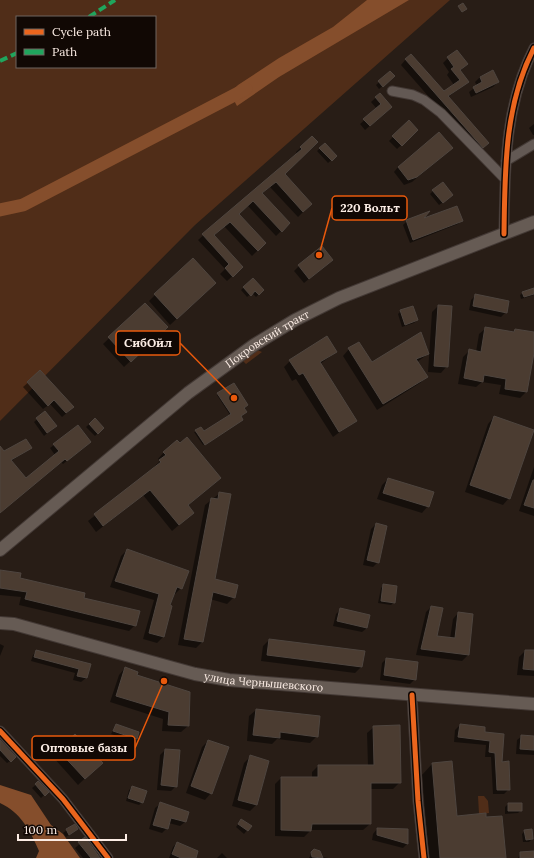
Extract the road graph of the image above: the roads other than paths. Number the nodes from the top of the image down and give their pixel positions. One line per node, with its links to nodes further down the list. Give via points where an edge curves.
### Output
1 (534, 48): 4 (street, via 524,68 516,94 508,134)
2 (392, 91): 5 (street, via 418,97 441,113)
3 (534, 144): 4 (street)
4 (506, 162): 5 (street)
5 (505, 180): 7 (street)
6 (534, 222): 7 (main road, Покровский тракт)
7 (504, 234): 8 (main road, Покровский тракт, via 339,298 295,320 254,345 188,393)
8 (0, 550)
9 (0, 615): 11 (main road)
10 (0, 622): 11 (main road, улица Чернышевского)
11 (14, 624): 12 (main road, улица Чернышевского, via 212,678)
12 (412, 695): 13 (main road, улица Чернышевского); 16 (street)
13 (534, 704)
14 (0, 731): 15 (street, via 63,799)
15 (108, 858)
16 (424, 858)

